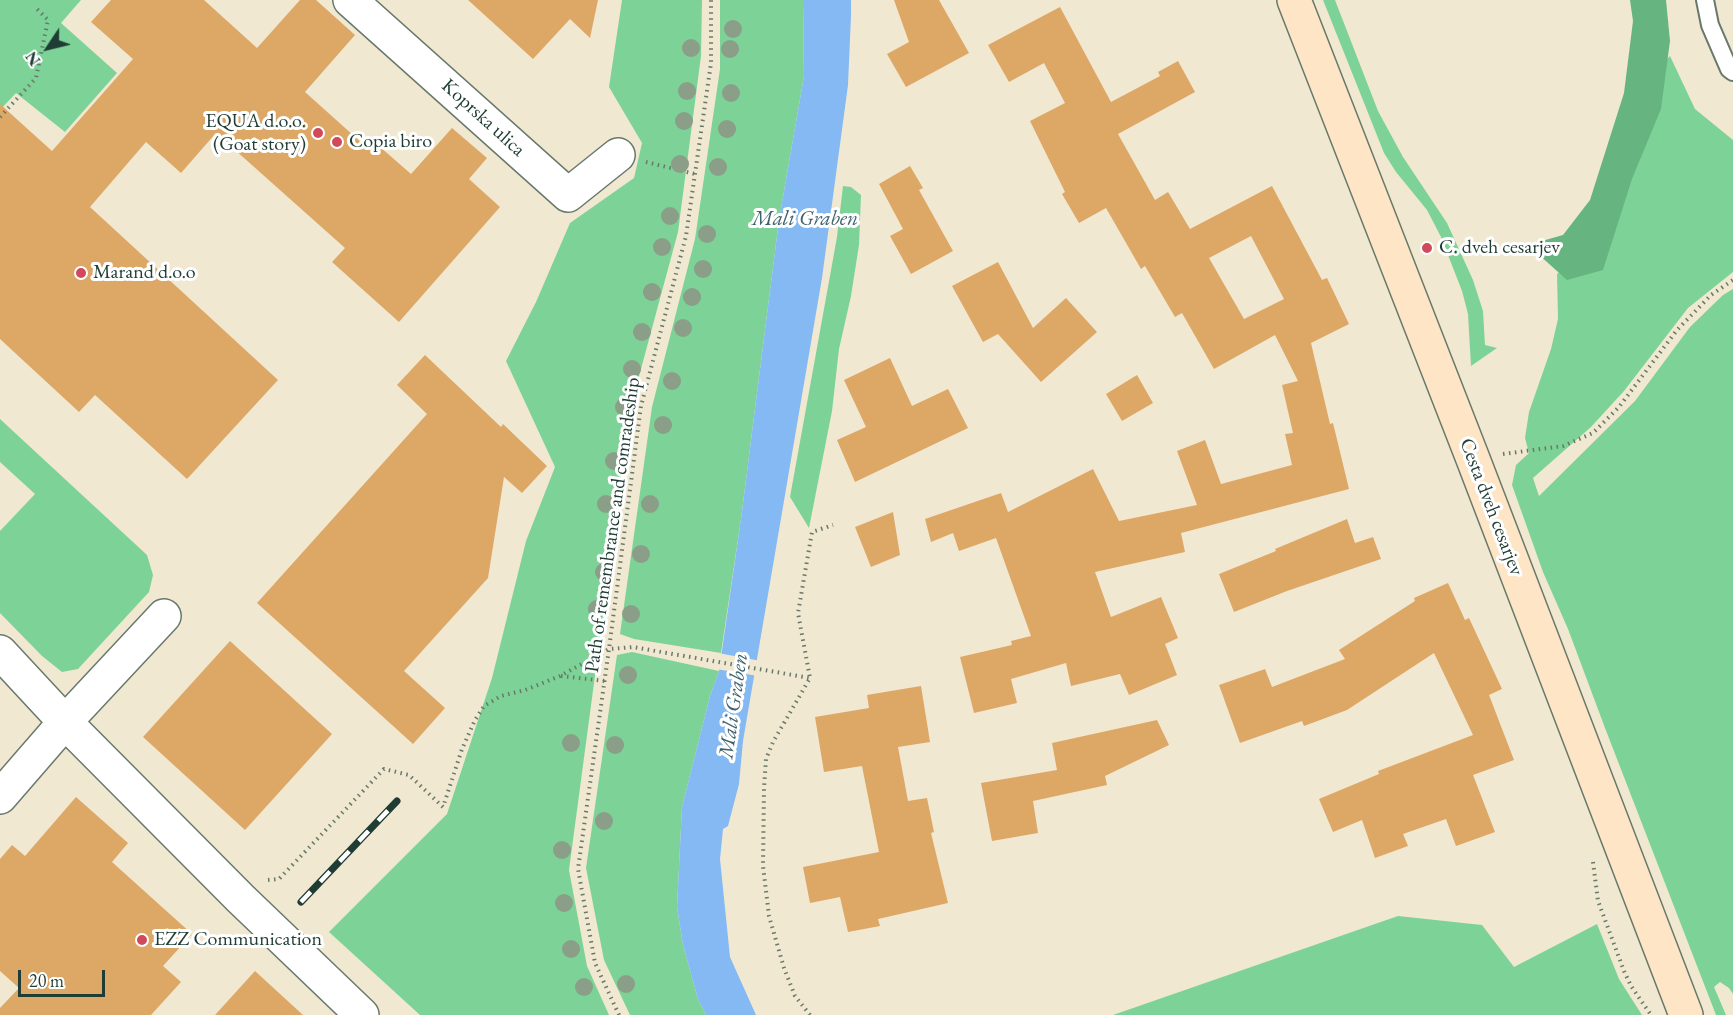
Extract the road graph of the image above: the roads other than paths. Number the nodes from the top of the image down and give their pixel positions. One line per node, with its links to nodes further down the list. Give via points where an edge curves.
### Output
1 (350, 0): 5 (street, Koprska ulica, via 568,195)
2 (1294, 0): 11 (street, Cesta dveh cesarjev)
3 (1705, 0): 4 (lane, via 1710,25)
4 (1733, 72)
5 (618, 154)
6 (164, 616): 8 (street)
7 (0, 652): 8 (street)
8 (65, 722): 9 (street); 10 (street)
9 (0, 797)
10 (362, 1015)
11 (1686, 1015)

